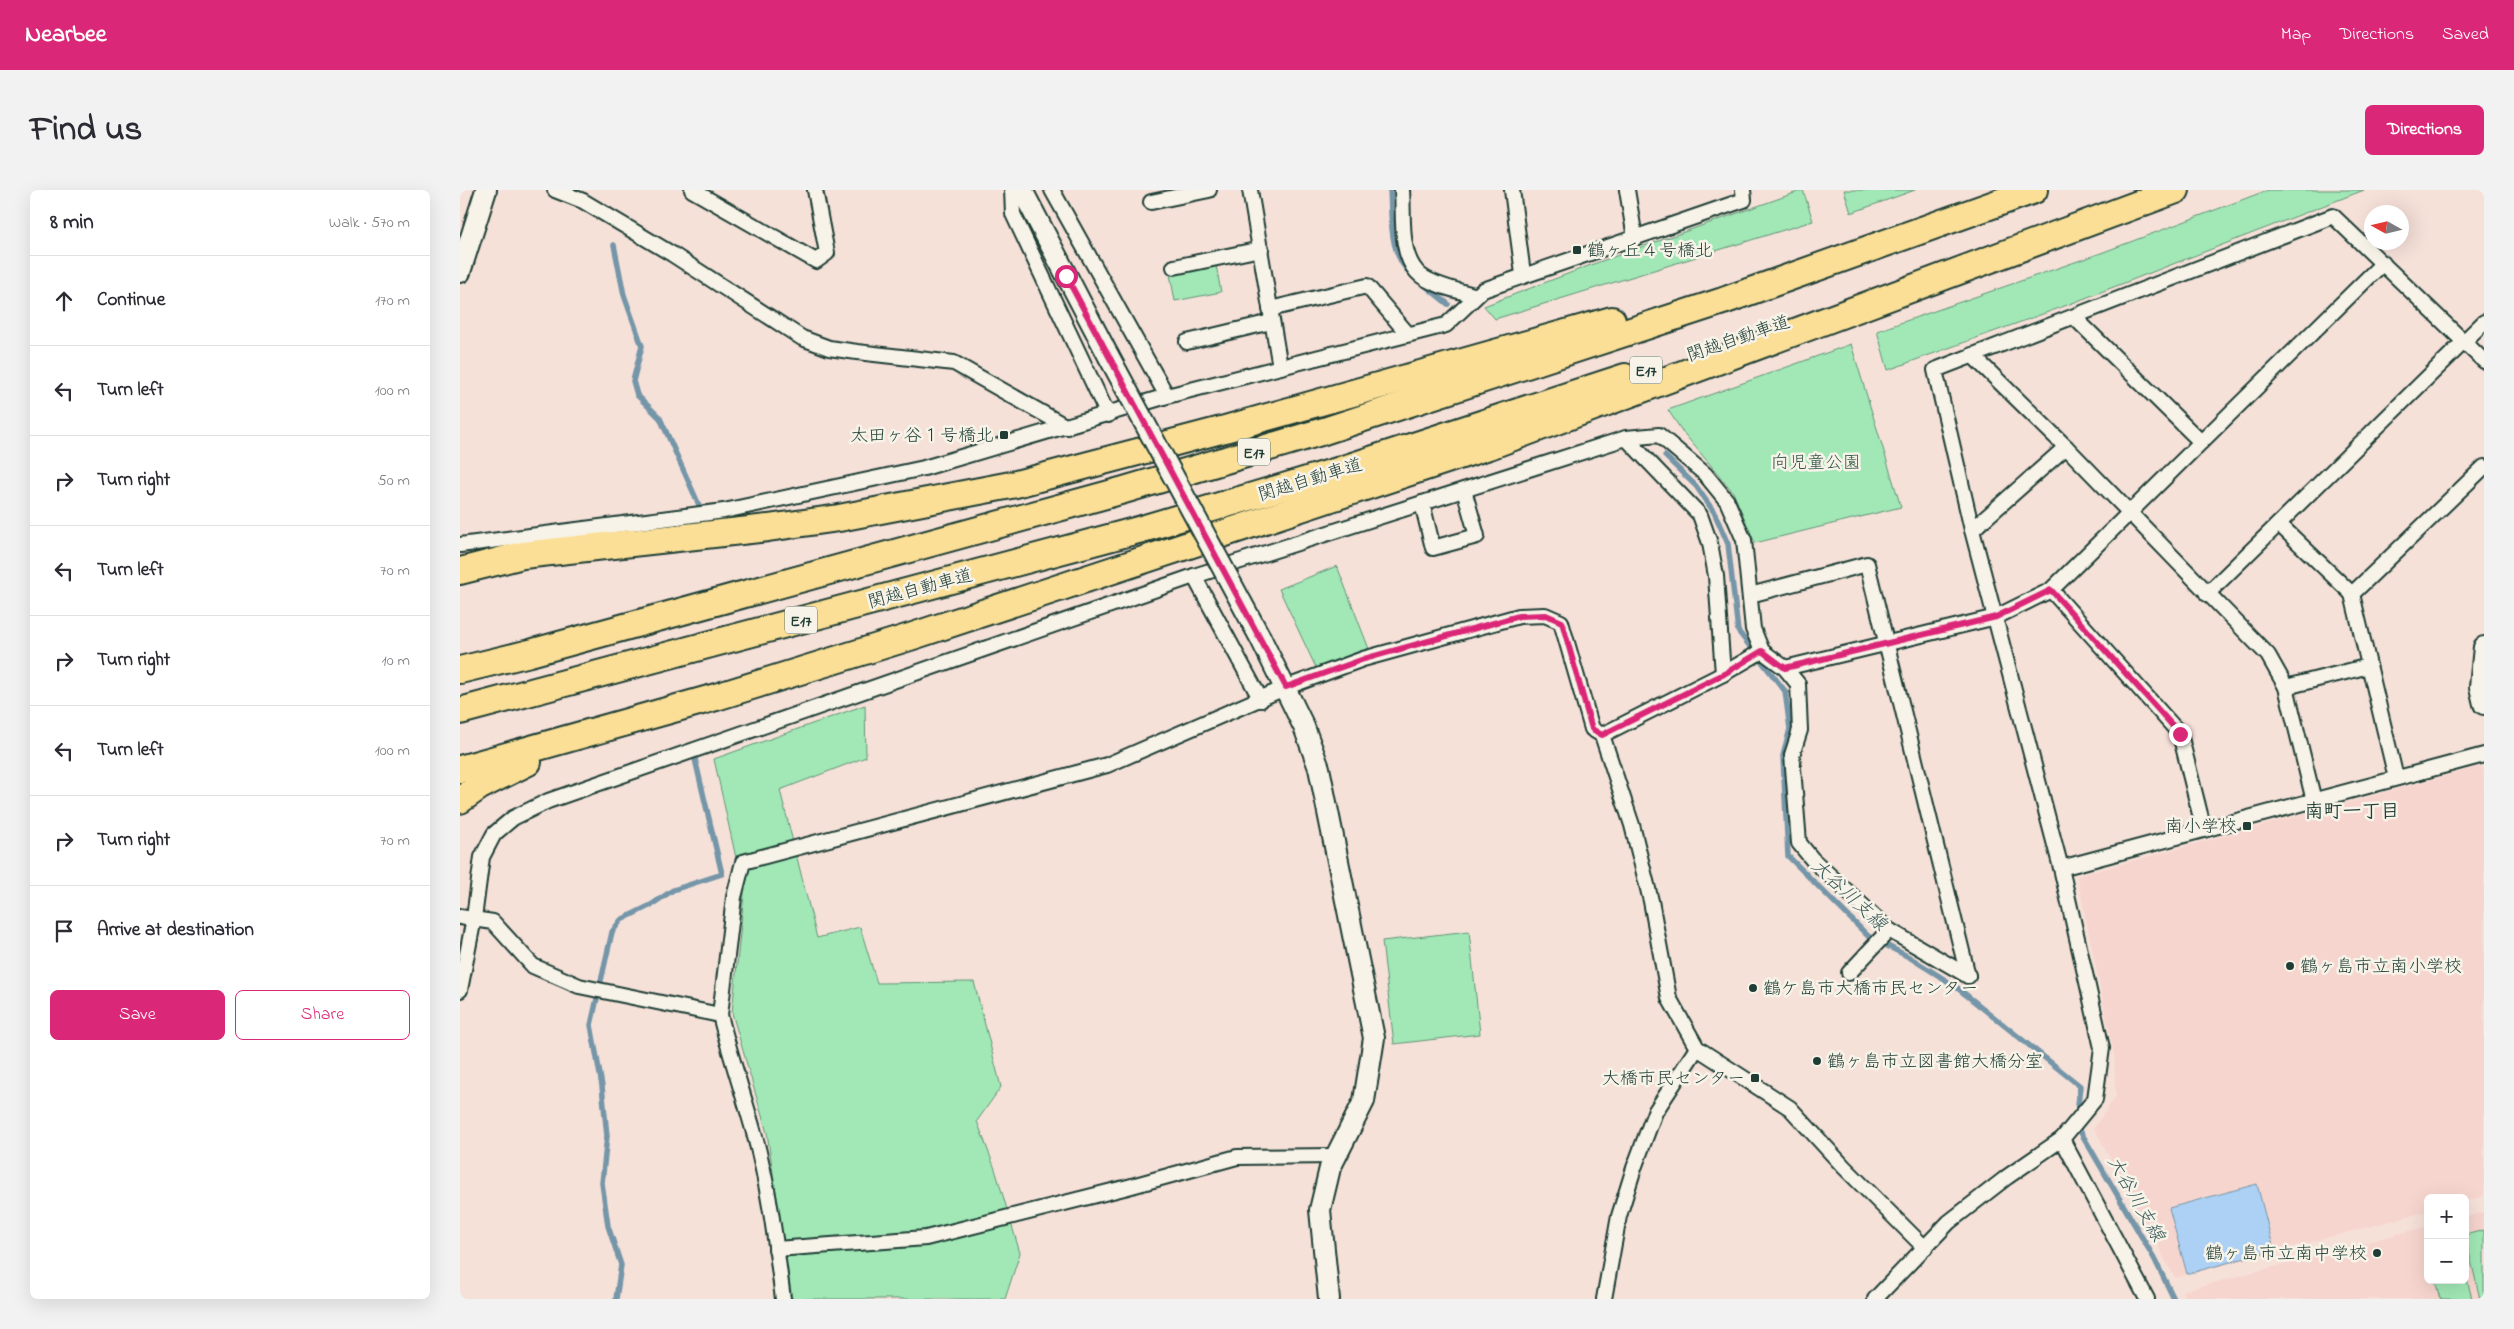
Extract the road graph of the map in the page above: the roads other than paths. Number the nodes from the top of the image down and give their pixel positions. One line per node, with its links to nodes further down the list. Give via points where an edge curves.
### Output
1 (486, 190): 21 (street)
2 (555, 190): 17 (street)
3 (692, 190): 4 (street, via 816,261 827,253)
4 (815, 190)
5 (1012, 190): 38 (street, via 1013,214)
6 (1022, 190): 64 (street, bridge)
7 (1052, 190): 37 (street)
8 (1209, 190): 18 (street)
9 (1250, 190): 22 (street)
10 (1402, 190): 27 (street, via 1406,254 1418,273)
11 (1512, 190): 26 (street)
12 (1627, 190): 20 (street)
13 (1743, 190): 20 (street, via 1744,200)
14 (2034, 190): 19 (highway, E17)
15 (2143, 190): 69 (highway, 関越自動車道 / E17, via 1737,339 1334,472 1142,529)
16 (2176, 190): 66 (highway, via 1492,445 913,636)
17 (586, 196): 39 (street, via 802,338 829,348 954,363)
18 (1151, 202)
19 (1909, 236): 50 (highway, via 1224,429 1016,484 839,518 522,555); 62 (highway, E17, via 1324,431 1124,490)
20 (1635, 238): 26 (street)
21 (464, 246): 25 (street)
22 (1260, 249): 24 (street); 28 (street)
23 (2383, 264): 29 (street, via 2333,216); 32 (street); 41 (street)
24 (1174, 267)
25 (460, 272)
26 (1523, 274): 27 (street)
27 (1474, 296): 31 (street, via 1446,325)
28 (1271, 316): 31 (street, via 1367,286); 33 (street); 36 (street)
29 (2074, 316): 34 (street); 41 (street)
30 (2484, 322): 32 (street)
31 (1407, 333): 36 (street)
32 (2465, 341): 35 (street); 47 (street)
33 (1187, 342)
34 (1972, 355): 42 (street); 48 (street, via 1935,370)
35 (2484, 361)
36 (1280, 367): 37 (street)
37 (1167, 396): 38 (street)
38 (1108, 415): 39 (street)
39 (1067, 427): 49 (street, via 924,468 724,511)
40 (1626, 438): 44 (street); 55 (street, via 1659,435 1705,474 1727,502 1744,540); 63 (street, via 1700,515 1710,543 1716,576)
41 (2201, 442): 46 (street)
42 (2066, 447): 46 (street); 48 (street)
43 (2484, 467): 54 (street)
44 (1464, 490): 45 (street); 45 (street, via 1477,536 1433,548)
45 (1422, 503): 51 (street)
46 (2129, 511): 52 (street); 53 (street)
47 (2279, 524): 53 (street); 54 (street)
48 (1972, 530): 56 (street)
49 (460, 545)
50 (460, 571)
51 (1194, 576): 67 (street); 79 (street, via 548,801 513,818 494,834 482,857)
52 (2051, 590): 56 (street); 76 (street, via 2180,734)
53 (2207, 594): 65 (street, via 2268,655)
54 (2352, 594): 60 (street)
55 (1750, 595): 57 (street, via 1867,564); 59 (street, via 1753,629)
56 (1996, 617): 57 (street); 77 (street)
57 (1887, 643): 61 (street); 80 (street, via 1968,976)
58 (2484, 647): 68 (street, via 2480,687)
59 (1762, 651): 61 (street); 63 (street)
60 (2369, 666): 65 (street); 73 (street)
61 (1785, 668): 80 (street, via 1798,684 1800,730 1792,755 1799,843)
62 (460, 670)
63 (1724, 674): 70 (street)
64 (1286, 687): 67 (street); 70 (street, via 1364,659 1519,616 1546,615 1562,622 1592,729); 86 (street, via 1319,768 1374,1038 1364,1101)
65 (2286, 687): 75 (street)
66 (716, 697): 72 (highway); 74 (highway, via 517,766)
67 (1260, 700): 83 (street, via 1107,766 743,862 734,896)
68 (2484, 704)
69 (460, 710)
70 (1602, 735): 84 (street, via 1632,825 1651,901 1669,998)
71 (2484, 754): 73 (street)
72 (460, 769)
73 (2396, 778): 75 (street)
74 (460, 800)
75 (2314, 800): 76 (street)
76 (2204, 830): 77 (street)
77 (2061, 868): 85 (street, via 2102,1048 2095,1099)
78 (460, 916): 79 (street)
79 (474, 918): 82 (street); 83 (street, via 493,922 534,966 579,986)
80 (1889, 930): 81 (street)
81 (1849, 973)
82 (460, 990)
83 (720, 1015): 88 (street, via 732,1065 755,1134)
84 (1697, 1048): 87 (street, via 1790,1108); 91 (street, via 1655,1112 1637,1160 1619,1216)
85 (2062, 1138): 87 (street, via 1949,1222); 93 (street)
86 (1336, 1156): 88 (street, via 1236,1157 926,1238); 90 (street, via 1320,1210)
87 (1925, 1248): 92 (street)
88 (776, 1249): 89 (street)
89 (783, 1299)
90 (1329, 1299)
91 (1604, 1299)
92 (1875, 1299)
93 (2147, 1299)

